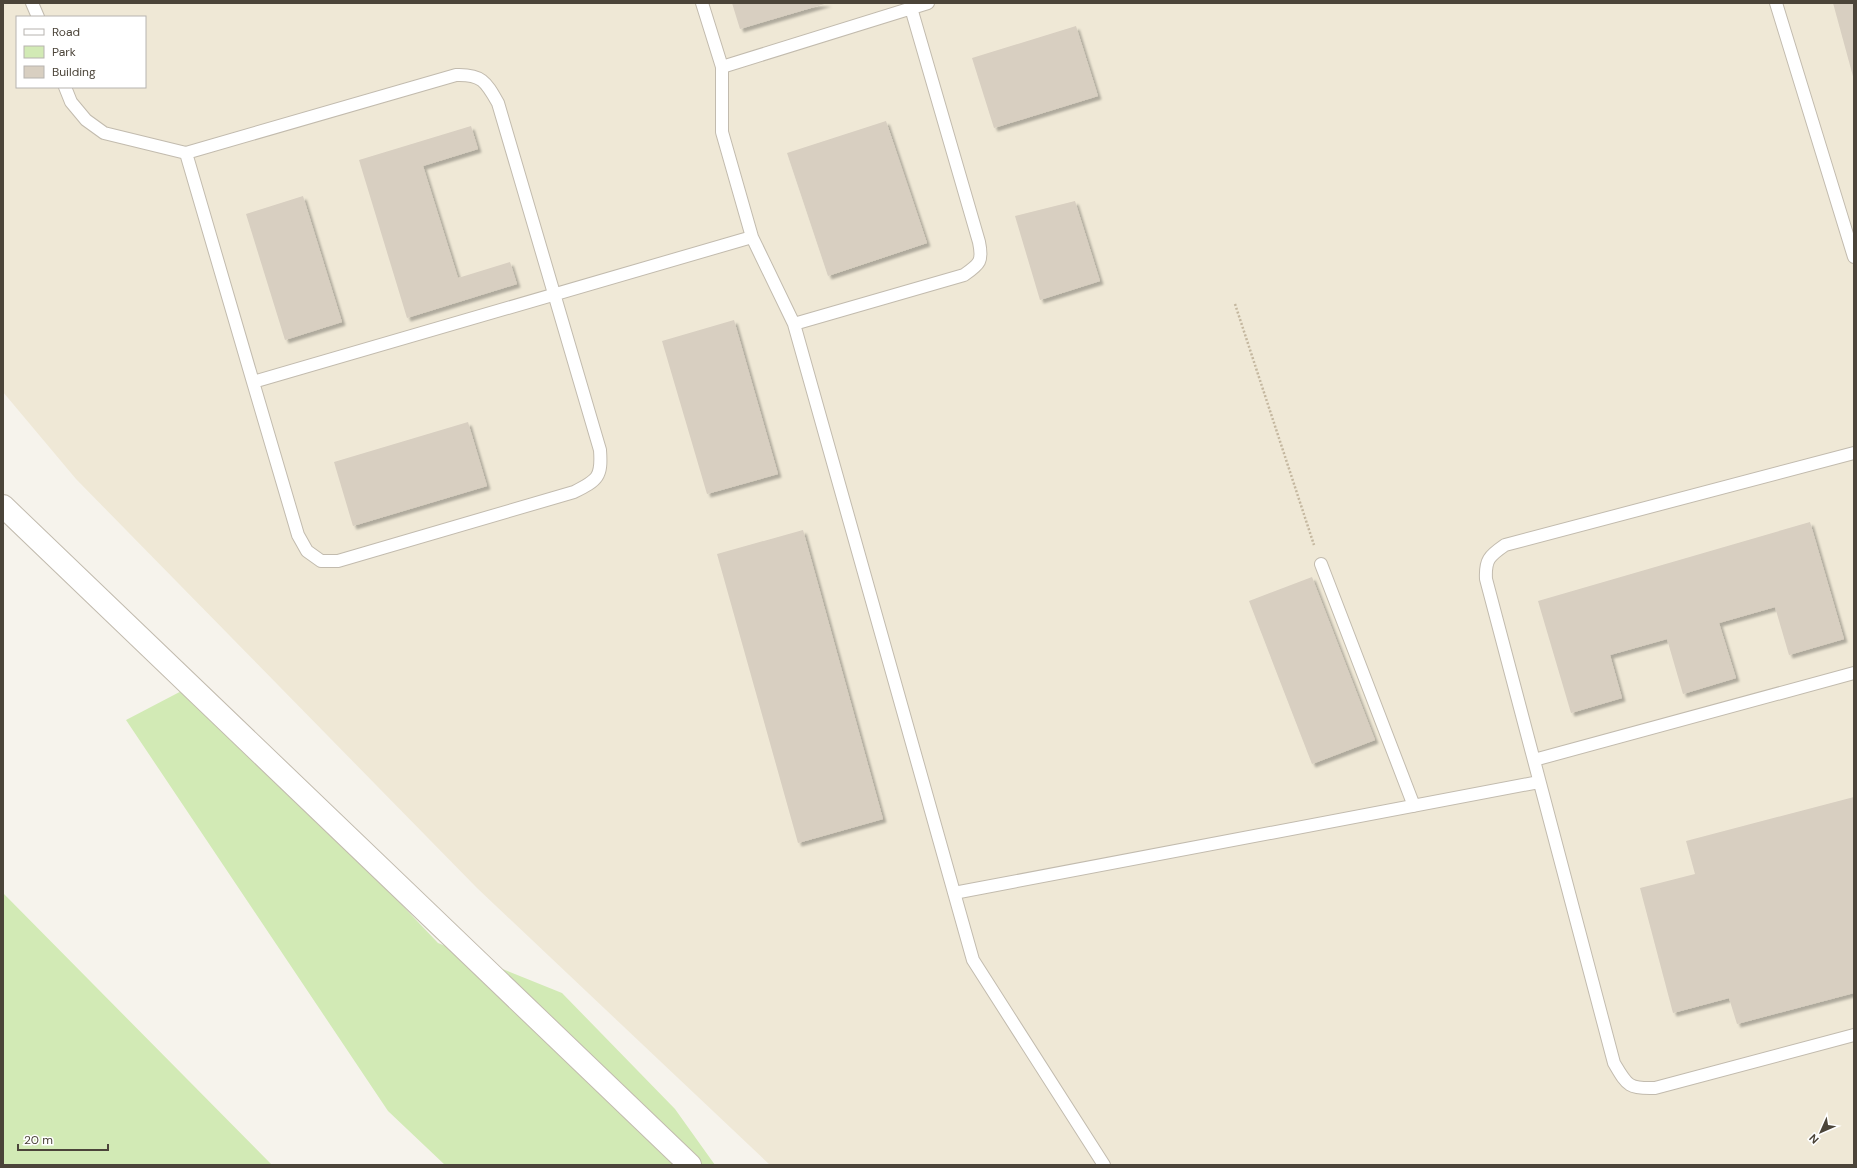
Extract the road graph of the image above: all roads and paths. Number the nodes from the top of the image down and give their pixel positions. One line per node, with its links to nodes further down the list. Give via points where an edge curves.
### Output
1 (32, 3): 6 (lane)
2 (702, 3): 7 (lane)
3 (928, 3): 5 (lane)
4 (1776, 3): 11 (lane)
5 (910, 8): 7 (lane); 14 (lane, via 982,256 976,266 964,274)
6 (38, 16)
7 (722, 67): 10 (lane, via 722,132)
8 (65, 88): 9 (lane, via 72,102 86,120 104,133)
9 (186, 153): 12 (lane, via 456,75 471,75 487,84 498,103); 15 (lane)
10 (752, 237): 12 (lane); 14 (lane)
11 (1854, 257)
12 (554, 294): 15 (lane); 15 (lane, via 600,450 601,468 592,483 574,492 460,526 338,561 321,561 307,550 298,535)
13 (1235, 304): 18 (path)
14 (794, 324): 23 (lane)
15 (253, 382)
16 (1854, 453): 20 (lane, via 1505,545 1493,553 1485,564 1486,579)
17 (3, 506): 25 (street)
18 (1321, 564): 22 (lane)
19 (1854, 673): 20 (lane)
20 (1534, 760): 21 (lane)
21 (1539, 782): 22 (lane); 24 (lane, via 1614,1063 1624,1080 1636,1089 1655,1088)
22 (1414, 806): 23 (lane)
23 (954, 893): 26 (lane, via 973,960)
24 (1854, 1036)
25 (690, 1165)
26 (1104, 1165)

